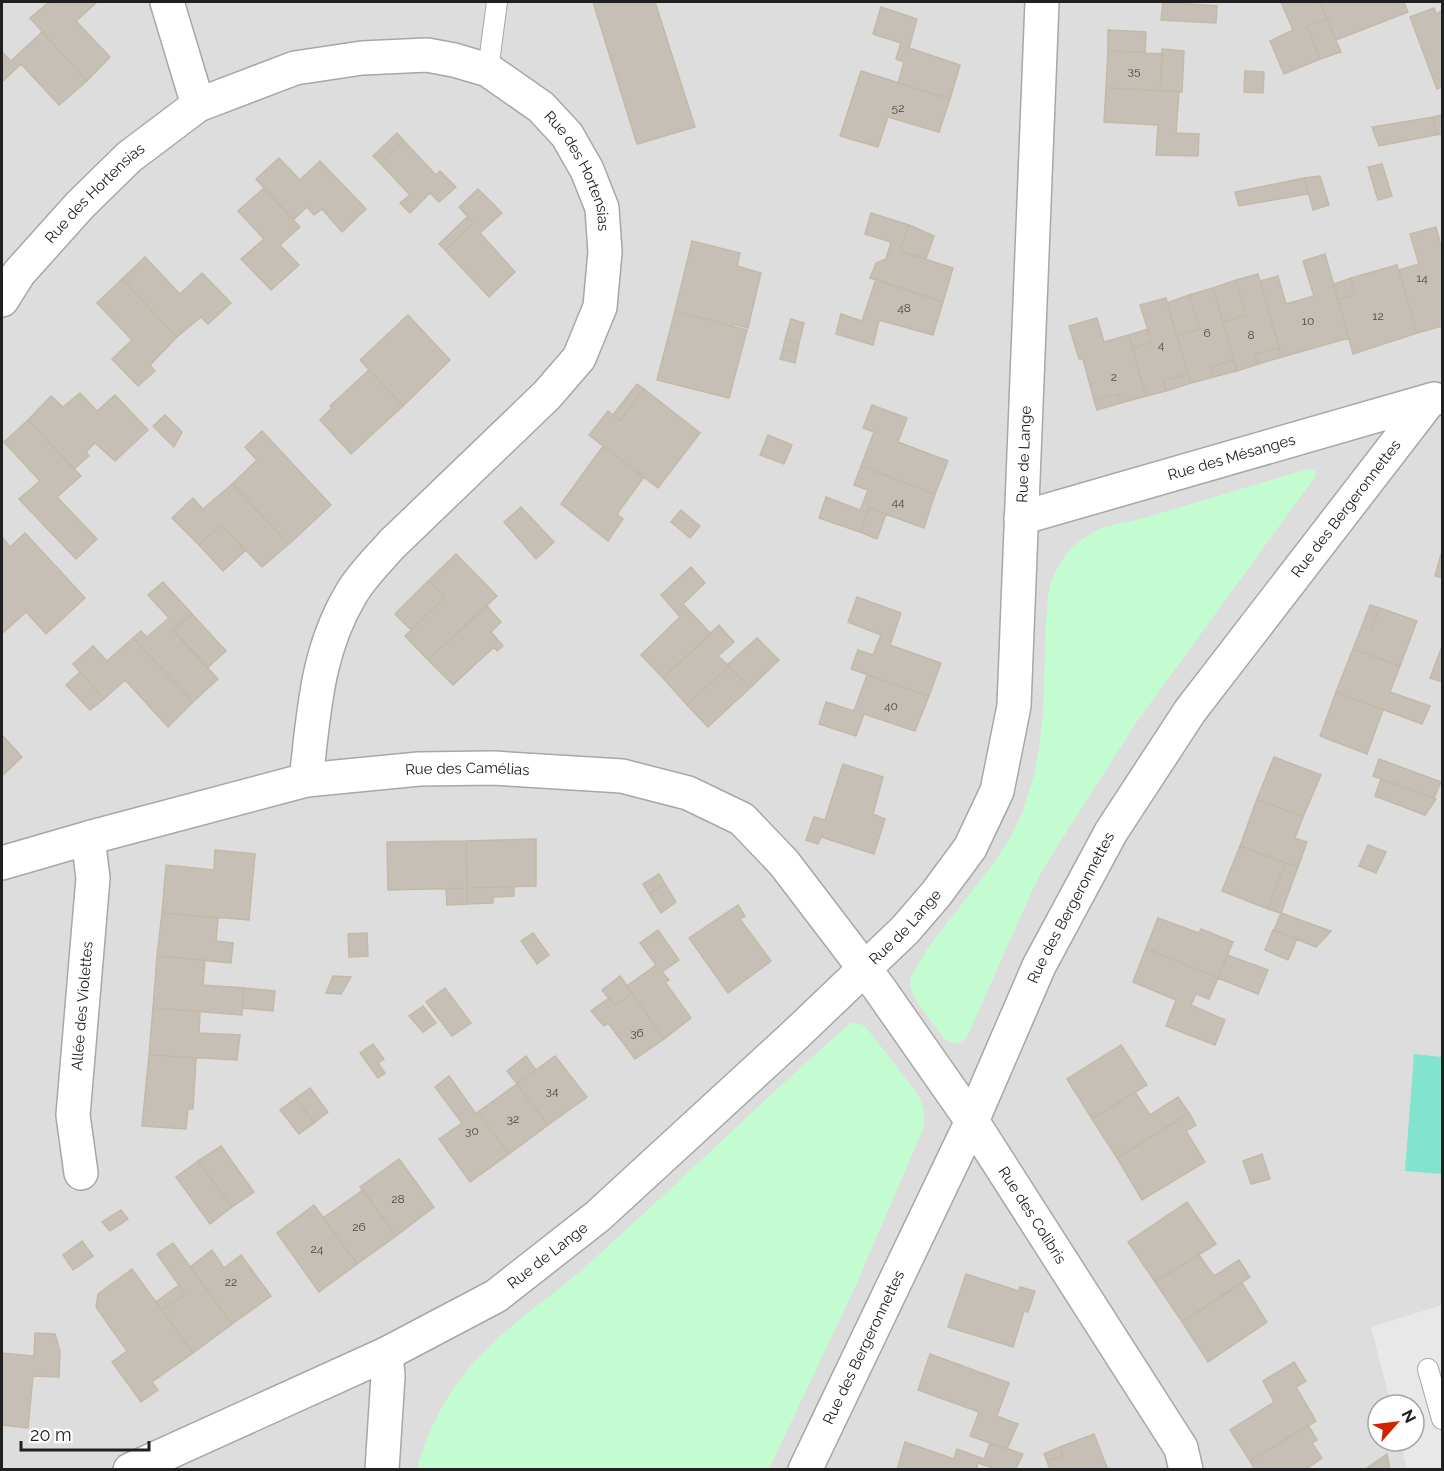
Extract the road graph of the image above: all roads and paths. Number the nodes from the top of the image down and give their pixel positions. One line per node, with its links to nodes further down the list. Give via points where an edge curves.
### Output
1 (167, 2): 5 (street)
2 (497, 2): 4 (lane)
3 (1042, 2): 8 (street, Rue de Lange)
4 (488, 70): 5 (street, Rue des Hortensias, via 427,55 362,58 295,68); 9 (street, Rue des Hortensias, via 541,107 567,135 587,170 602,208 600,307 579,358 548,395 392,544 351,594 327,645 316,691)
5 (198, 105): 6 (street, Rue des Hortensias, via 129,157 80,205 19,273)
6 (2, 300)
7 (1436, 399): 8 (street, Rue des Mésanges); 13 (street, Rue des Bergeronnettes, via 1190,711 1111,832 1039,966)
8 (1021, 518): 12 (street, Rue de Lange, via 1014,705 997,791 970,848 936,894)
9 (306, 780): 10 (street, Rue des Camélias); 12 (street, Rue des Camélias, via 419,769 493,768 622,776 688,793 742,819 784,864)
10 (88, 838): 11 (street, Rue des Camélias); 14 (street, Allée des Violettes, via 93,878 73,1115)
11 (2, 863)
12 (864, 969): 13 (street, Rue des Colibris); 15 (street, Rue de Lange, via 598,1216 496,1296)
13 (972, 1121): 20 (street, Rue des Bergeronnettes); 21 (street, Rue des Colibris, via 1181,1448)
14 (81, 1173)
15 (386, 1354): 18 (street, Rue de Lange); 19 (street)
16 (1428, 1369): 17 (lane)
17 (1443, 1419)
18 (130, 1470)
19 (382, 1470)
20 (805, 1470)
21 (1186, 1470)

